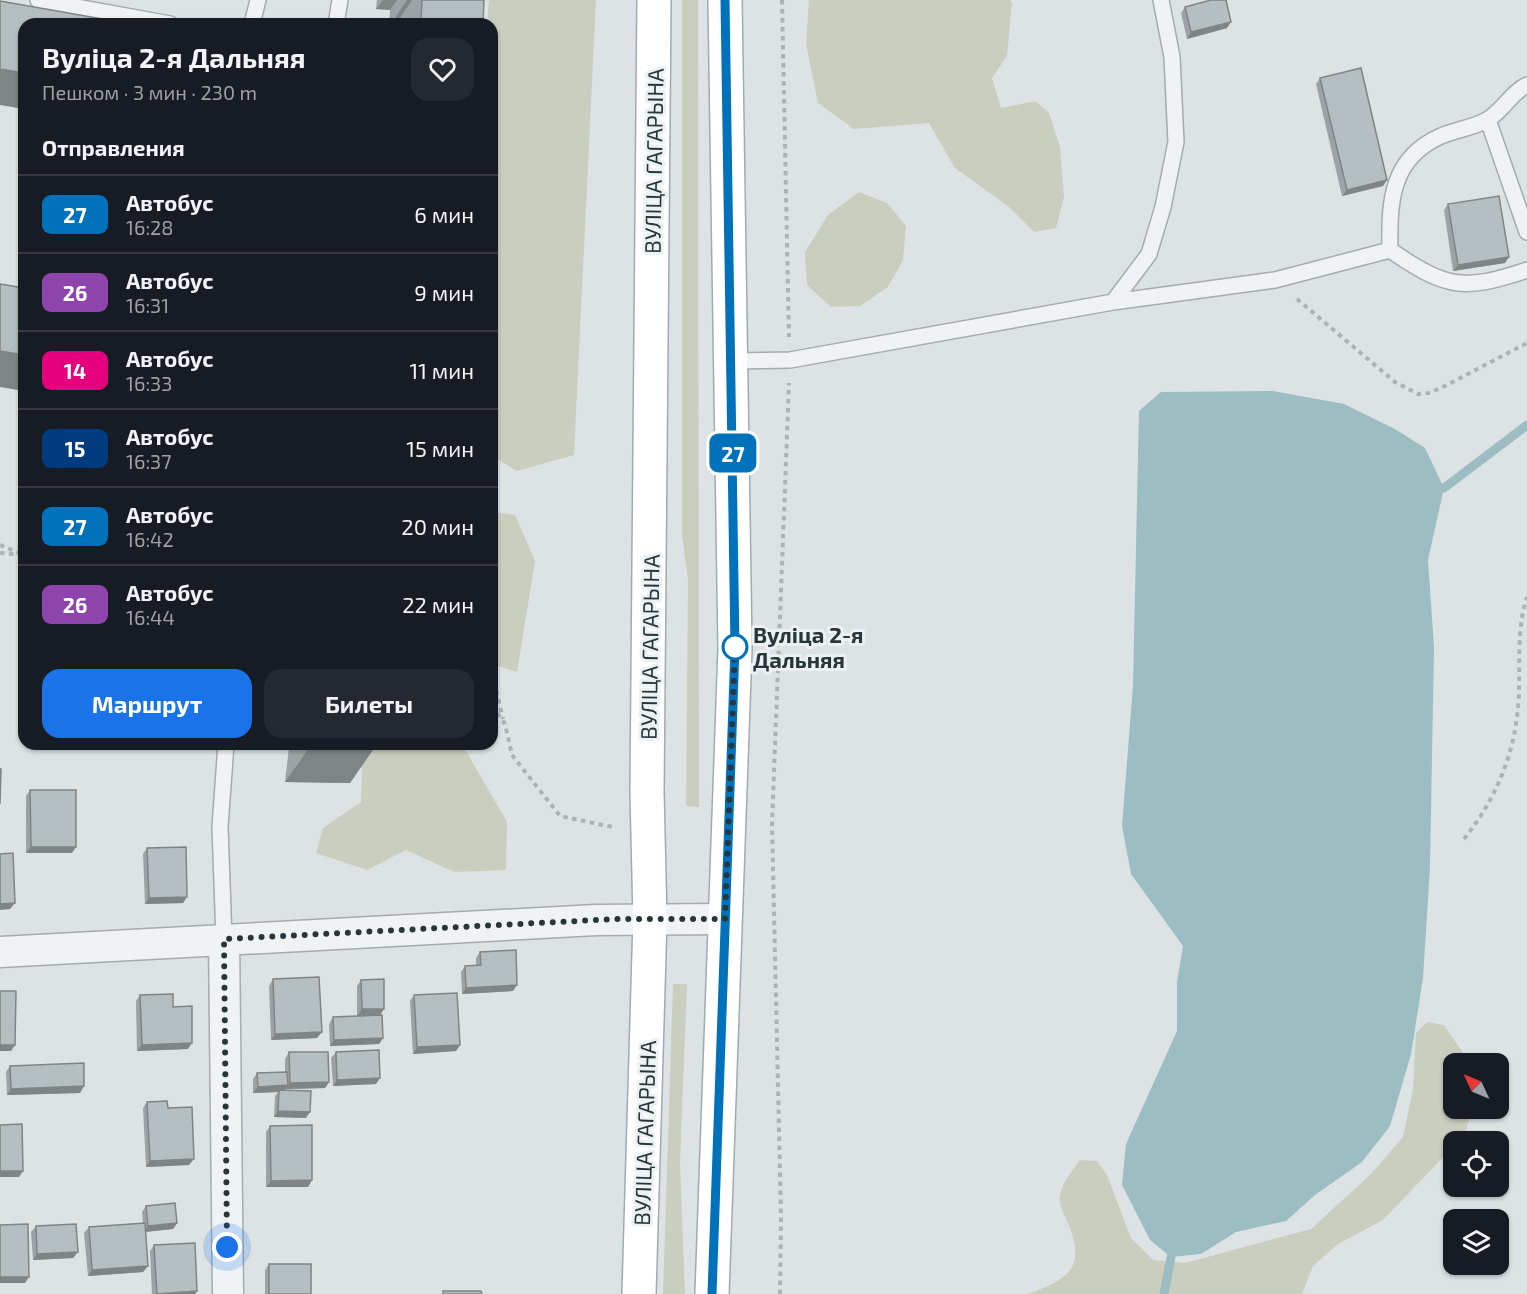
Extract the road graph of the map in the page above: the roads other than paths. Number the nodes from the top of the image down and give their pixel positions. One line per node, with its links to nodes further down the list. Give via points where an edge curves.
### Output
1 (38, 0): 7 (lane)
2 (258, 0): 8 (lane)
3 (340, 0): 9 (lane)
4 (654, 0): 18 (main road, ВУЛІЦА ГАГАРЫНА, via 647,792)
5 (725, 0): 16 (main road)
6 (1161, 0): 15 (lane, via 1172,57 1176,142 1149,254)
7 (137, 18)
8 (254, 18)
9 (337, 18)
10 (1527, 85): 11 (lane)
11 (1488, 120): 12 (lane); 13 (lane, via 1443,135 1411,155 1394,190)
12 (1527, 232)
13 (1390, 250): 14 (lane, via 1430,276 1452,284 1472,285); 15 (lane, via 1275,280)
14 (1527, 270)
15 (1113, 302): 16 (lane, via 790,360)
16 (732, 361): 19 (main road, via 735,648)
17 (226, 750): 20 (lane, via 220,826)
18 (650, 919): 19 (street); 20 (street); 23 (main road, ВУЛІЦА ГАГАРЫНА)
19 (725, 919): 24 (main road)
20 (224, 939): 21 (street); 22 (street)
21 (0, 952)
22 (228, 1294)
23 (639, 1294)
24 (712, 1294)

